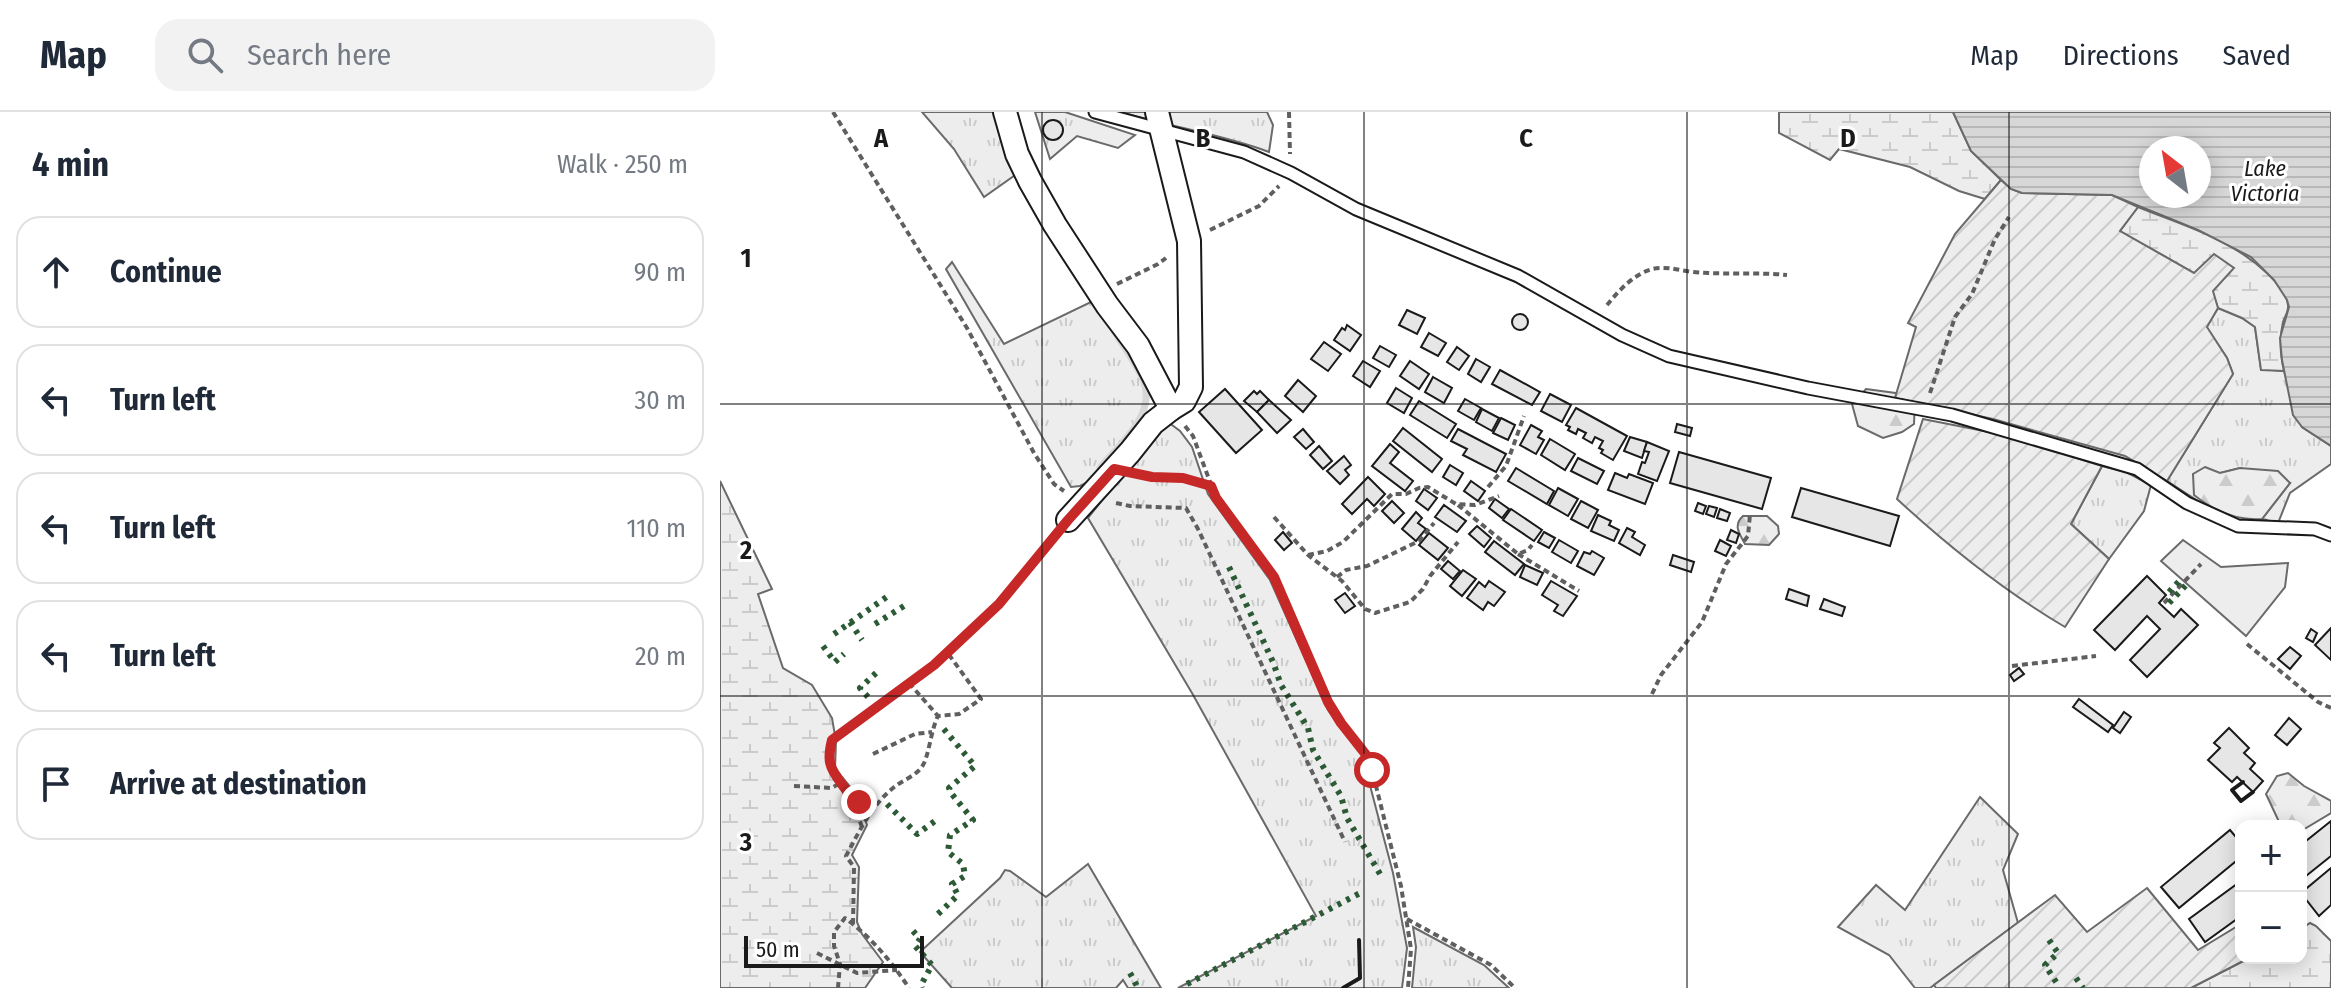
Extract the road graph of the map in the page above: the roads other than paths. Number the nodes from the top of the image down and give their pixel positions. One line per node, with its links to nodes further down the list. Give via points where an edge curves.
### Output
1 (1005, 112): 4 (street, via 1030,181 1138,346)
2 (1095, 112): 3 (lane)
3 (1159, 121): 4 (street, via 1189,241 1191,387 1184,401); 6 (lane, via 1244,152 1356,209 1518,276 1669,356 1952,415 2137,469 2187,503 2238,526 2315,529)
4 (1171, 409): 5 (street)
5 (1068, 520)
6 (2331, 535)

